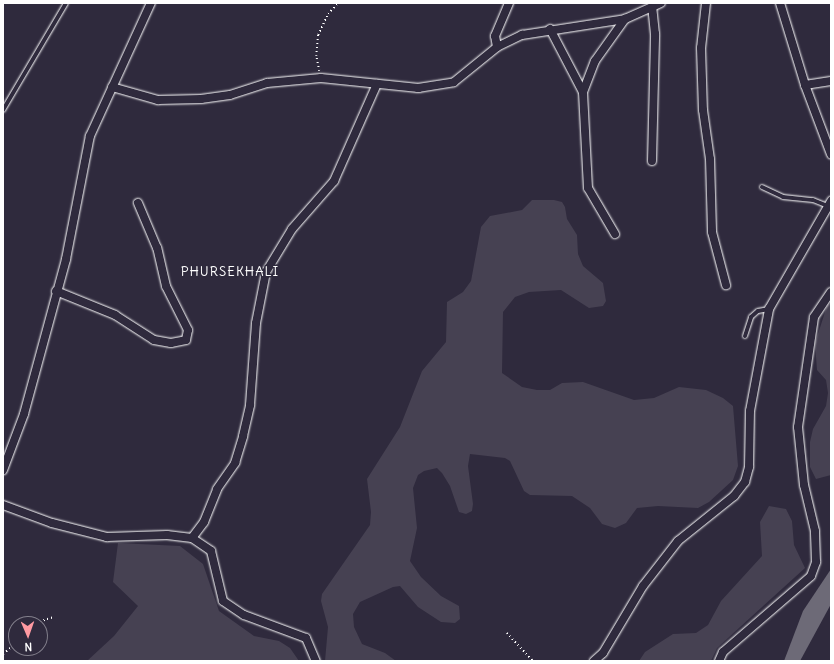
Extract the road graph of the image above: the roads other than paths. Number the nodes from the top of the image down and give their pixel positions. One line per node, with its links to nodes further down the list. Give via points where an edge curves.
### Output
1 (66, 3): 16 (lane)
2 (151, 3): 14 (street)
3 (509, 3): 10 (street, via 495,36)
4 (661, 3): 7 (street)
5 (706, 3): 23 (street, via 701,48 703,110 710,159 712,232)
6 (780, 3): 13 (street)
7 (652, 7): 8 (street); 18 (street, via 655,34)
8 (625, 19): 9 (street); 15 (street, via 595,61)
9 (550, 29): 10 (street, via 522,35); 15 (street)
10 (497, 47): 12 (street, via 454,82 418,88)
11 (831, 81): 13 (street)
12 (377, 84): 14 (street, via 321,78 267,83 230,95 201,99 158,100); 30 (street, via 334,181 292,229 266,272 259,307 250,405 243,436 235,463 217,490 204,522)
13 (805, 85): 17 (street)
14 (112, 87): 24 (street, via 90,136 66,259)
15 (583, 92): 22 (street, via 588,188)
16 (3, 110)
17 (831, 154)
18 (652, 161)
19 (762, 187): 21 (lane, via 783,197)
20 (138, 203): 24 (street, via 157,248 166,286 188,330 186,340 172,343 154,340 115,315)
21 (830, 203): 26 (street)
22 (615, 234)
23 (726, 285)
24 (56, 291): 28 (street, via 24,414)
25 (831, 292): 33 (street, via 814,317 798,427 804,485 815,531 816,562 811,576 723,652)
26 (768, 309): 27 (lane, via 758,311 751,317); 32 (street, via 750,411 749,467 745,482 729,500 678,541 643,586 603,653)
27 (745, 336)
28 (3, 470)
29 (3, 505): 30 (street, via 52,523 108,537 167,535)
30 (192, 538): 31 (street, via 211,551 223,601 244,615 306,638)
31 (316, 661)
32 (594, 661)
33 (719, 661)

